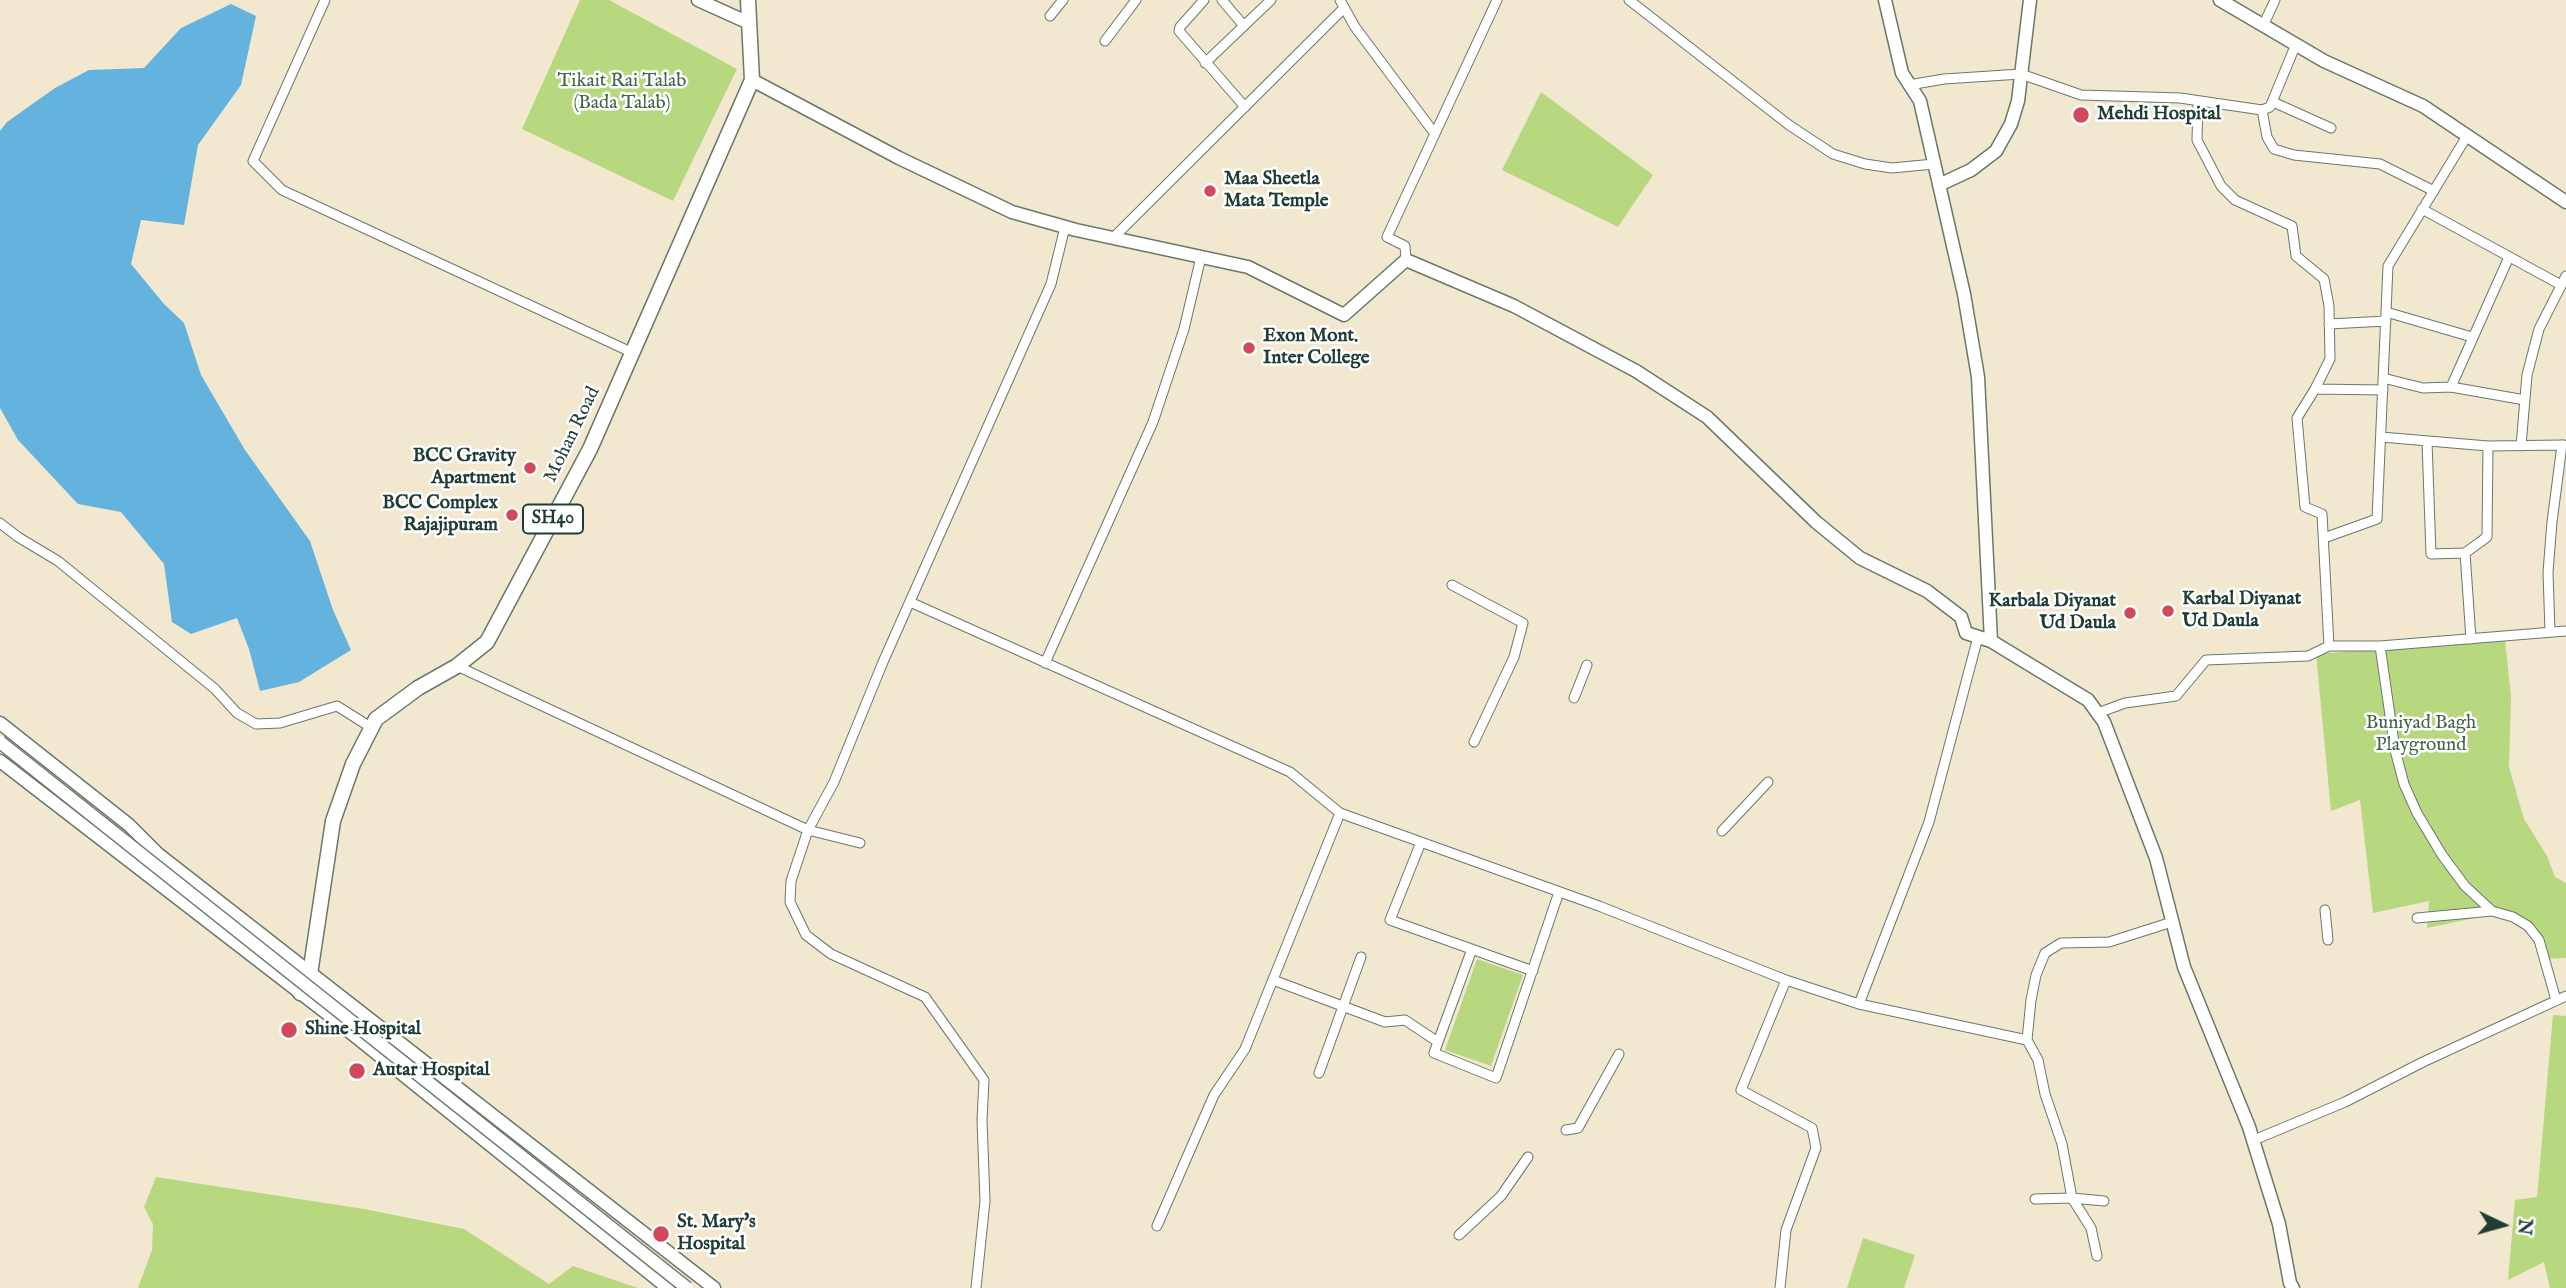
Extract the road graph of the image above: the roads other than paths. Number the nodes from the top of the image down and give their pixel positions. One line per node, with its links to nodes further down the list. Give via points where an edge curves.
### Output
1 (325, 0): 48 (street, via 253,161 282,190)
2 (698, 0): 17 (street)
3 (748, 0): 17 (main road, Mohan Road / SH40)
4 (1063, 0): 16 (street)
5 (1136, 0): 20 (street)
6 (1204, 0): 22 (street, via 1179,31)
7 (1222, 0): 18 (street)
8 (1271, 0): 18 (street)
9 (1497, 0): 31 (street)
10 (1629, 0): 33 (street, via 1833,154 1892,168)
11 (1885, 0): 25 (street, via 1902,74)
12 (2030, 0): 23 (street)
13 (2220, 0): 19 (street)
14 (2275, 0): 19 (street)
15 (1342, 4): 28 (street); 31 (street)
16 (1050, 16)
17 (748, 23): 24 (main road, Mohan Road / SH40)
18 (1244, 26): 22 (street)
19 (2263, 26): 21 (street)
20 (1105, 41)
21 (2296, 44): 27 (street); 32 (street, via 2423,106)
22 (1205, 63): 28 (street)
23 (2021, 74): 25 (street); 26 (street, via 2081,95); 34 (street, via 2011,124 1996,151 1971,170)
24 (752, 80): 38 (street, via 1012,212); 48 (main road, Mohan Road / SH40)
25 (1909, 85): 33 (street, via 1920,101)
26 (2198, 102): 29 (street); 46 (street, via 2197,140 2221,186 2235,200 2292,226 2296,256 2324,279)
27 (2273, 102): 29 (street); 30 (street)
28 (1245, 107): 39 (street)
29 (2263, 110): 35 (street, via 2274,149 2380,164)
30 (2331, 128)
31 (1435, 134): 42 (street, via 1387,237 1405,246)
32 (2467, 136): 35 (street); 36 (street)
33 (1934, 164): 34 (street)
34 (1939, 185): 68 (street, via 1978,377)
35 (2434, 191): 37 (street)
36 (2566, 202)
37 (2422, 209): 41 (street); 45 (street, via 2388,266)
38 (1065, 227): 39 (street); 63 (street, via 1051,284)
39 (1114, 238): 40 (street)
40 (1201, 257): 42 (street, via 1248,267 1344,316); 71 (street, via 1184,330 1153,422)
41 (2509, 257): 44 (street); 47 (street)
42 (1406, 260): 66 (street, via 1514,306 1636,372 1707,417 1860,558 1927,591 1961,617 1966,633)
43 (2566, 276): 44 (street)
44 (2561, 285): 53 (street, via 2539,329)
45 (2386, 317): 46 (street); 47 (street); 49 (street)
46 (2329, 324): 51 (street, via 2330,359)
47 (2472, 337): 50 (street)
48 (633, 353): 73 (main road, Mohan Road / SH40, via 590,449 486,642)
49 (2383, 378): 50 (street, via 2423,388); 52 (street)
50 (2451, 387): 53 (street)
51 (2315, 389): 52 (street); 60 (street, via 2297,418 2305,507 2322,514)
52 (2383, 390): 54 (street)
53 (2525, 400): 58 (street)
54 (2381, 437): 55 (street); 60 (street, via 2377,519)
55 (2427, 442): 57 (street); 61 (street, via 2431,554)
56 (2564, 445): 58 (street); 65 (street, via 2548,572)
57 (2488, 446): 58 (street); 61 (street, via 2487,537)
58 (2521, 446)
59 (0, 523): 77 (street, via 67,568 215,689 237,713 256,724 280,723 337,706)
60 (2324, 538): 69 (street)
61 (2465, 553): 67 (street)
62 (1452, 585): 78 (street, via 1523,623 1514,657)
63 (910, 603): 71 (street); 83 (street, via 834,782)
64 (2566, 631): 65 (street)
65 (2550, 632): 67 (street)
66 (1978, 637): 68 (street); 101 (street, via 1929,822)
67 (2471, 639): 70 (street)
68 (1991, 641): 75 (street, via 2088,700)
69 (2329, 646): 70 (street); 75 (street, via 2308,656 2206,660 2176,696 2125,703)
70 (2380, 646): 89 (street, via 2404,784 2442,855 2465,886)
71 (1045, 663): 82 (street, via 1290,772)
72 (1587, 665): 74 (street)
73 (457, 666): 77 (main road, Mohan Road / SH40, via 418,688 376,719); 83 (street)
74 (1574, 698)
75 (2098, 713): 91 (street, via 2155,858)
76 (0, 723): 96 (street)
77 (372, 728): 96 (main road, Mohan Road / SH40, via 353,764 333,821)
78 (1474, 742)
79 (0, 743): 117 (street, bridge)
80 (0, 761): 99 (street)
81 (1768, 782): 84 (street)
82 (1340, 813): 85 (street); 97 (street)
83 (808, 830): 86 (street); 119 (street, via 790,895 806,935 831,954 925,997 984,1080 985,1201)
84 (1722, 831)
85 (1421, 842): 87 (street); 93 (street, via 1390,920)
86 (860, 843)
87 (1559, 892): 95 (street); 98 (street)
88 (2325, 910): 92 (street)
89 (2493, 911): 90 (street); 100 (street, via 2528,926 2539,940)
90 (2417, 918)
91 (2172, 922): 103 (street, via 2109,942 2061,943 2045,953 2031,1000); 108 (street, via 2184,967)
92 (2328, 940)
93 (1472, 949): 95 (street); 104 (street)
94 (1361, 957): 102 (street)
95 (1533, 971): 104 (street, via 1496,1078 1434,1053)
96 (310, 974): 99 (main road, Mohan Road / SH40); 118 (street)
97 (1273, 980): 102 (street); 113 (street, via 1244,1049 1214,1095)
98 (1786, 980): 101 (street); 120 (street, via 1741,1090 1812,1128 1816,1148 1786,1230)
99 (300, 993): 116 (street)
100 (2561, 998): 108 (street)
101 (1859, 1004): 103 (street)
102 (1343, 1006): 104 (street, via 1385,1022 1405,1020); 106 (street)
103 (2027, 1040): 110 (street, via 2038,1060 2062,1144)
104 (1438, 1042)
105 (1619, 1054): 107 (street, via 1578,1128)
106 (1319, 1073)
107 (1566, 1130)
108 (2254, 1140): 121 (street)
109 (1528, 1157): 114 (street, via 1501,1196)
110 (2072, 1198): 111 (street); 112 (street); 115 (street, via 2091,1228)
111 (2035, 1199)
112 (2105, 1201)
113 (1157, 1226)
114 (1459, 1235)
115 (2097, 1256)
116 (668, 1288)
117 (687, 1288)
118 (714, 1288)
119 (976, 1288)
120 (1780, 1288)
121 (2293, 1288)

